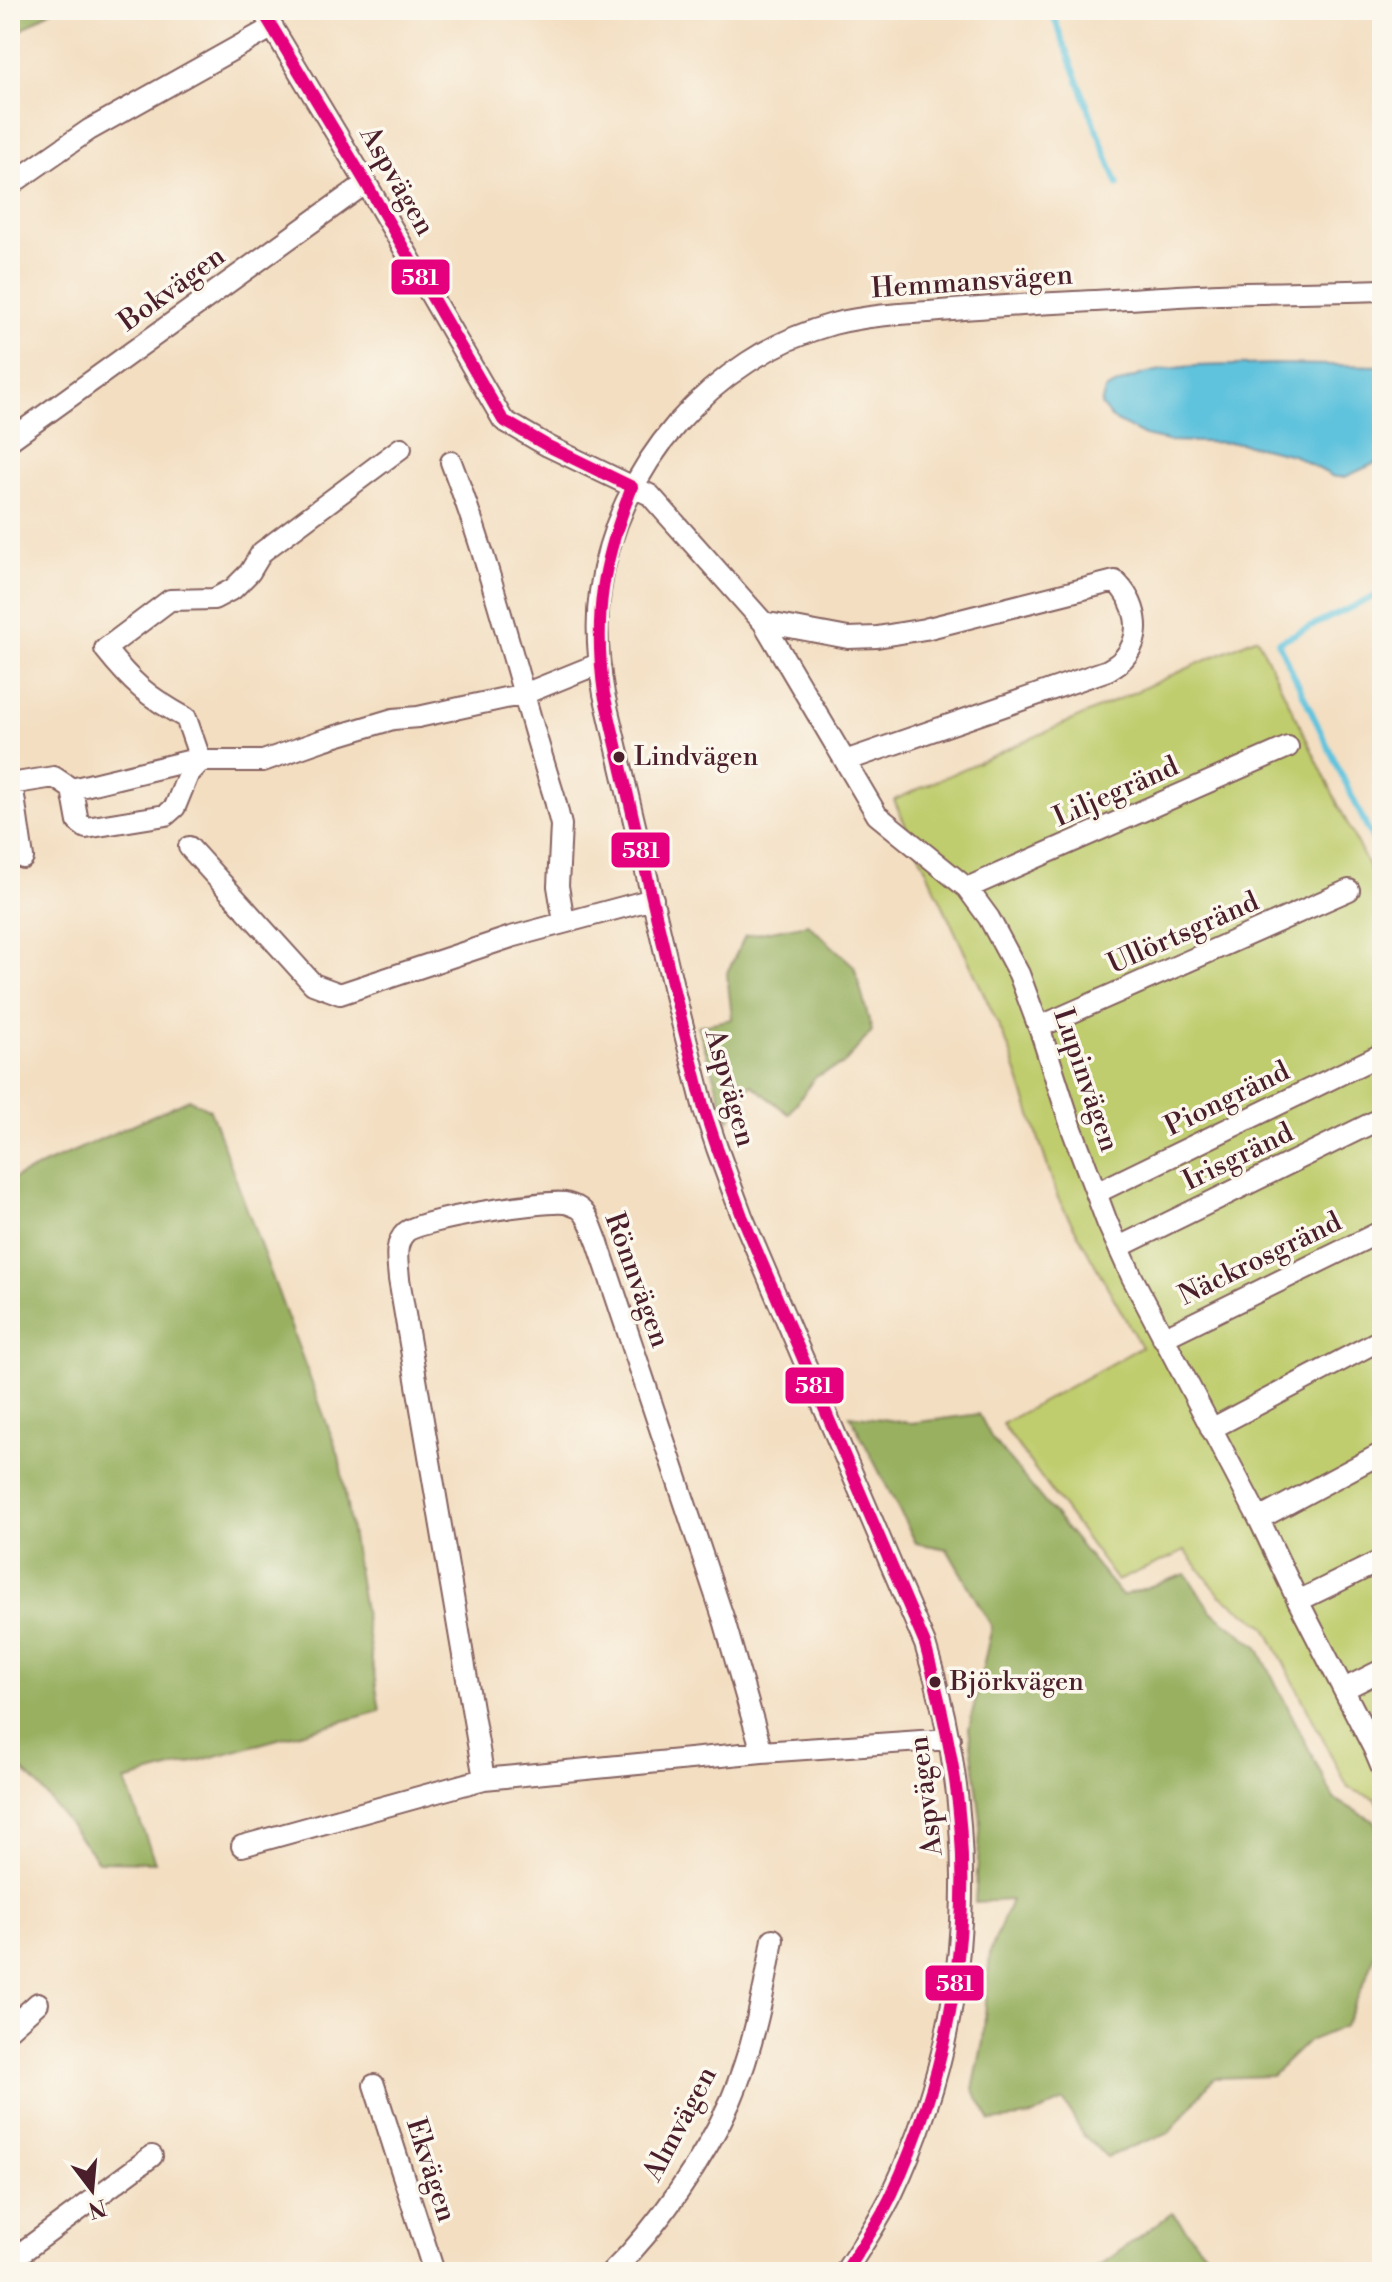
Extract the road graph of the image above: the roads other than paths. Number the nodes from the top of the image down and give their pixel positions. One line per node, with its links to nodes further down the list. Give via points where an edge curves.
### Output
1 (268, 19): 2 (street, Aspvägen); 3 (street)
2 (366, 183): 5 (street, Bokvägen); 8 (street, Aspvägen, via 503,420)
3 (10, 185)
4 (1382, 290): 8 (street, Hemmansvägen, via 1013,304 832,324 729,374 685,414)
5 (10, 440)
6 (401, 448): 13 (street, via 262,552 233,589 214,599 170,600 105,649 153,699 186,718)
7 (451, 462): 11 (street)
8 (632, 487): 9 (street, Lupinvägen, via 650,495); 10 (street, Aspvägen, via 600,591)
9 (763, 622): 14 (street, Lupinvägen); 14 (street, via 848,638 877,637 1115,581 1130,598 1135,638 1124,658 1108,670)
10 (598, 664): 11 (street); 21 (street, Aspvägen)
11 (524, 694): 13 (street, via 393,719 263,761); 22 (street, via 561,825 558,886)
12 (1288, 747): 19 (street, Liljegränd)
13 (201, 761): 16 (street); 16 (street, via 166,815 86,828 78,822)
14 (845, 761): 19 (street, Lupinvägen, via 877,815)
15 (11, 784): 16 (street, via 54,777); 18 (street)
16 (72, 789)
17 (189, 847): 22 (street, via 313,984 340,994)
18 (23, 858)
19 (967, 888): 23 (street, Lupinvägen, via 1019,974)
20 (1349, 890): 23 (street, Ullörtsgränd)
21 (653, 899): 22 (street); 38 (street, Aspvägen, via 717,1148 925,1644)
22 (564, 922)
23 (1039, 1027): 26 (street, Lupinvägen)
24 (1382, 1054): 26 (street, Piongränd)
25 (1382, 1118): 28 (street, Irisgränd)
26 (1096, 1193): 28 (street, Lupinvägen)
27 (1382, 1231): 29 (street, Näckrosgränd)
28 (1119, 1247): 29 (street, Lupinvägen)
29 (1163, 1338): 31 (street, Lupinvägen)
30 (1382, 1339): 31 (street)
31 (1211, 1429): 33 (street, Lupinvägen)
32 (1382, 1453): 33 (street)
33 (1259, 1519): 35 (street, Lupinvägen)
34 (1382, 1560): 35 (street)
35 (1298, 1601): 37 (street, Lupinvägen)
36 (1382, 1670): 37 (street)
37 (1344, 1689): 40 (street, Lupinvägen)
38 (950, 1739): 39 (street); 51 (street, Aspvägen, via 963,1895 948,2031 932,2091 891,2196)
39 (762, 1752): 41 (street); 41 (street, Rönnvägen, via 724,1620 598,1243 575,1205 531,1205 412,1228 397,1245)
40 (1382, 1768)
41 (484, 1779): 42 (street)
42 (242, 1846)
43 (773, 1939): 50 (street, Almvägen, via 751,2041 731,2100 665,2210)
44 (38, 2003): 45 (street)
45 (10, 2028)
46 (374, 2085): 49 (street, Ekvägen)
47 (152, 2156): 48 (street)
48 (10, 2261)
49 (434, 2272)
50 (612, 2272)
51 (845, 2272)

